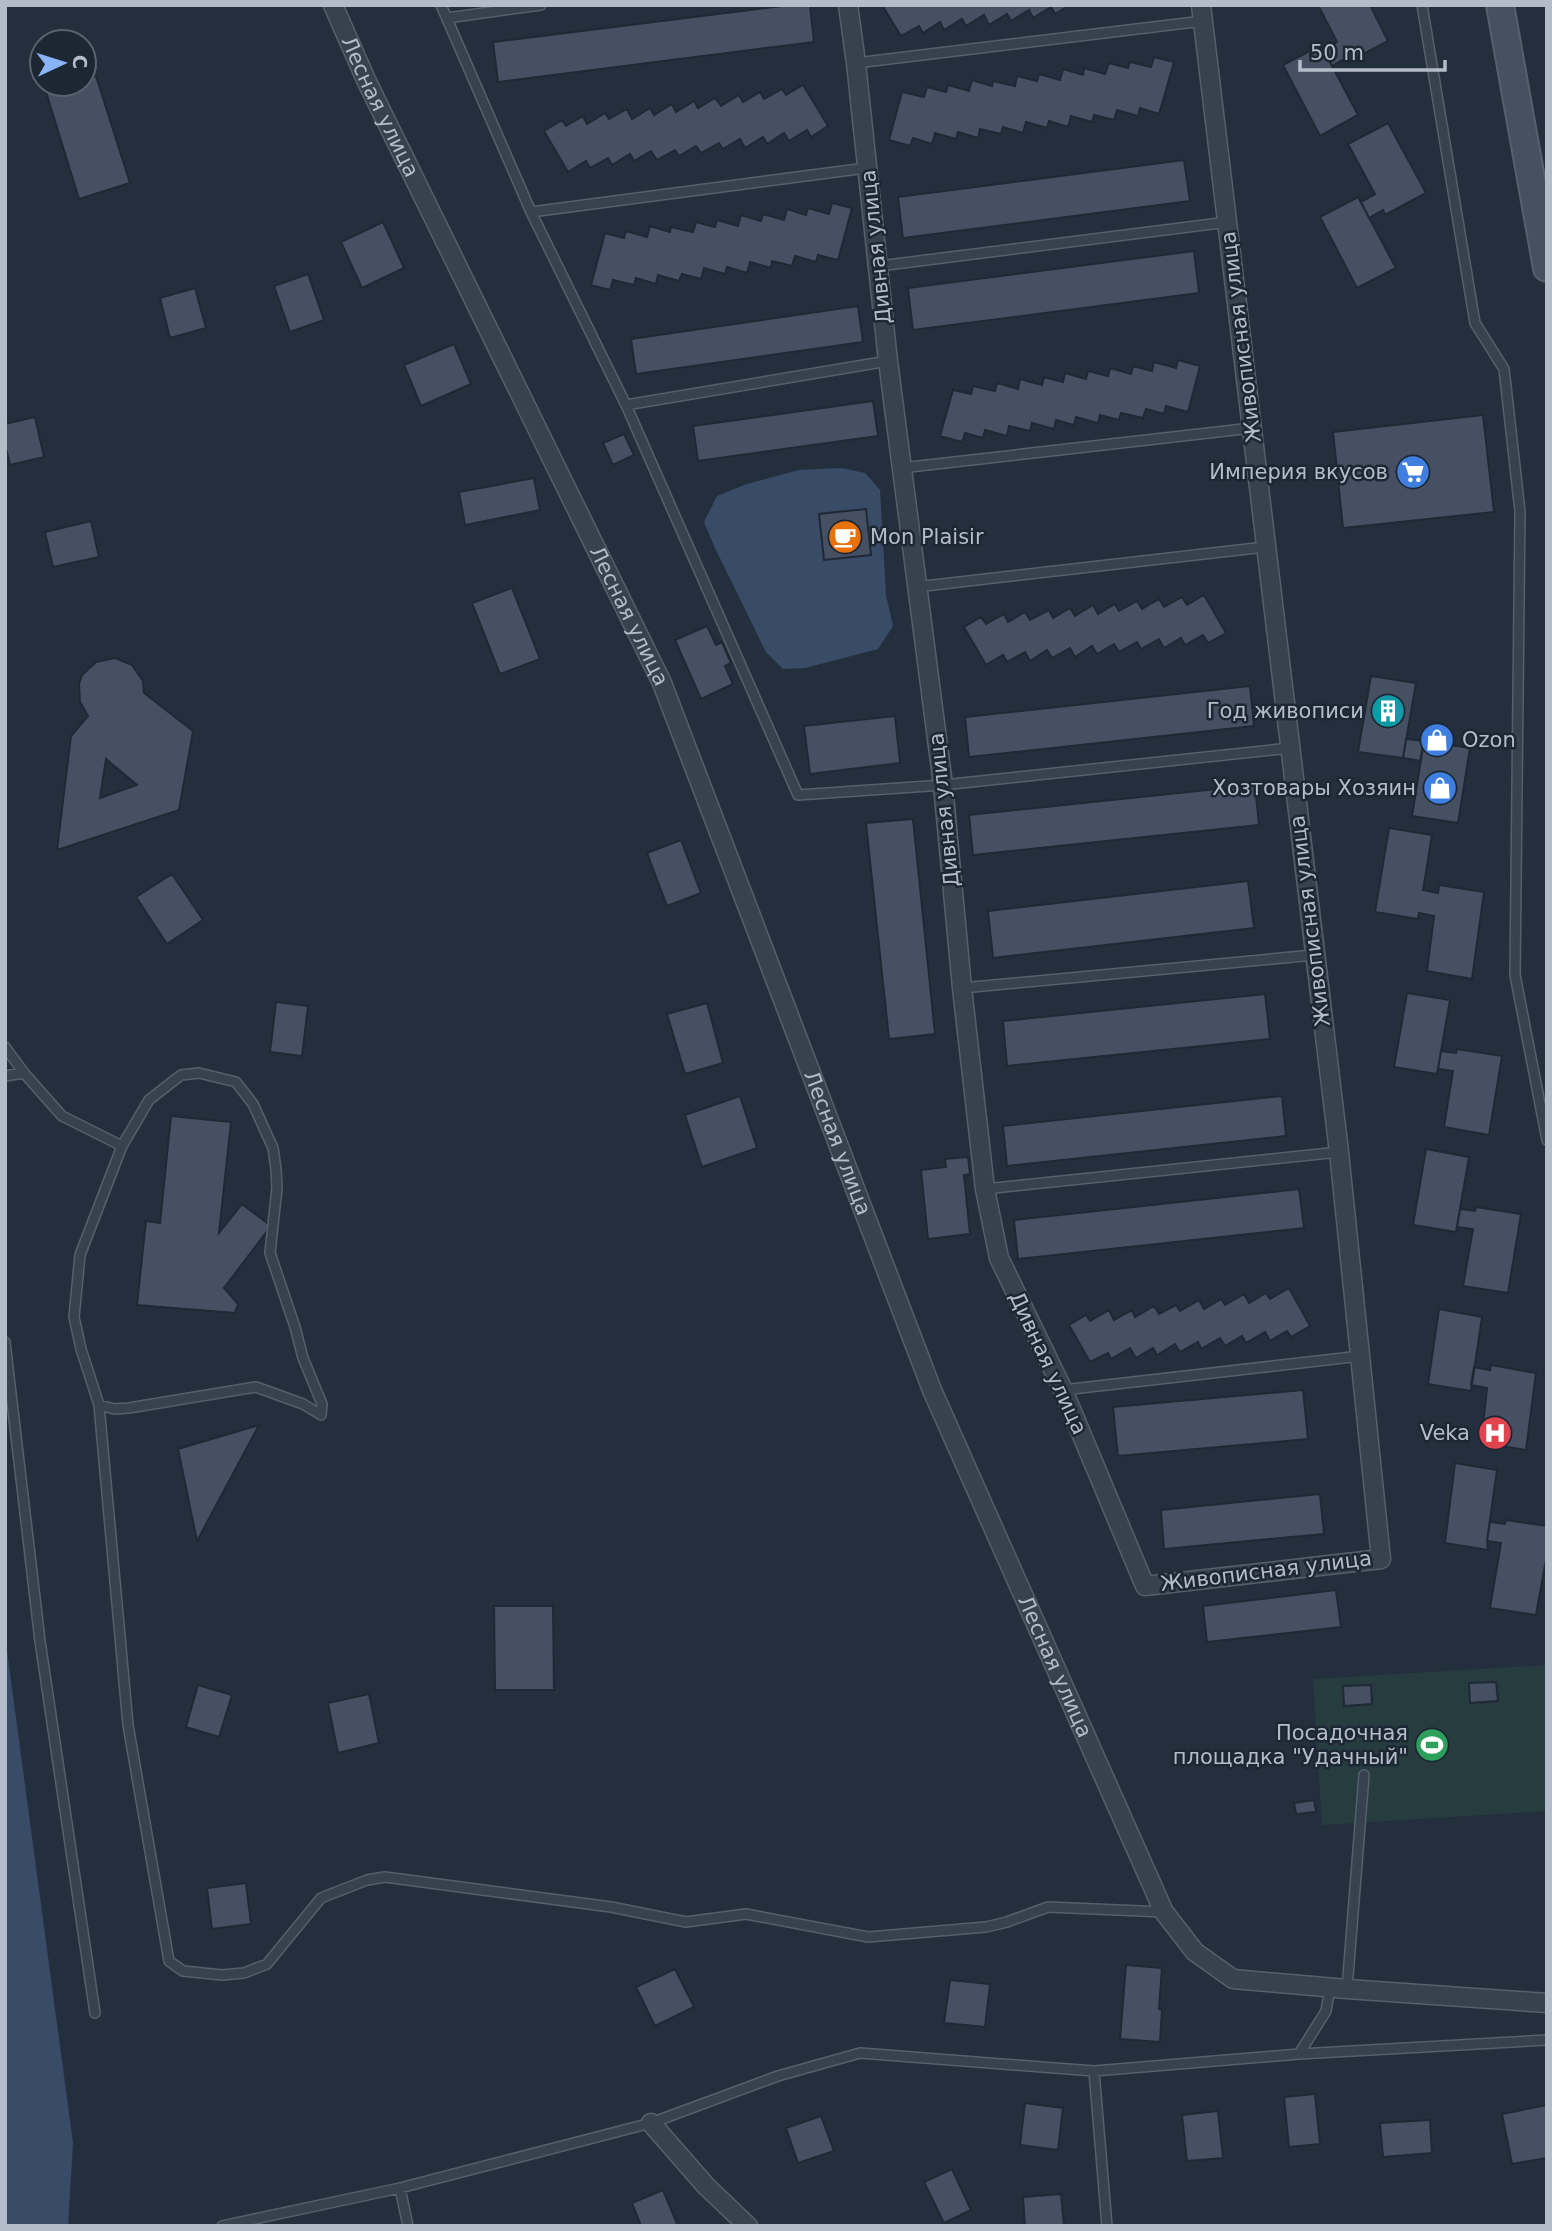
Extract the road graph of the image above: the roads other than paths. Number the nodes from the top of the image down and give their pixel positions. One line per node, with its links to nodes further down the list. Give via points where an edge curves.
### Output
1 (333, 5): 38 (street, Лесная улица, via 662,683 932,1390)
2 (441, 5): 8 (lane)
3 (541, 5): 8 (lane)
4 (848, 5): 9 (street, Дивная улица)
5 (1422, 5): 28 (lane, via 1475,323 1504,369 1520,511 1514,975)
6 (1500, 5): 14 (main road)
7 (1202, 13): 9 (lane); 12 (street, Живописная улица)
8 (447, 18): 11 (lane)
9 (856, 63): 10 (street, Дивная улица)
10 (866, 168): 11 (lane); 13 (street, Дивная улица)
11 (531, 212): 16 (lane)
12 (1228, 222): 13 (lane); 17 (street, Живописная улица)
13 (879, 266): 15 (street, Дивная улица)
14 (1547, 268)
15 (888, 361): 16 (lane); 18 (street, Дивная улица)
16 (626, 405): 22 (lane, via 798,796)
17 (1252, 428): 18 (lane); 19 (street, Живописная улица)
18 (901, 468): 20 (street, Дивная улица)
19 (1265, 547): 20 (lane); 21 (street, Живописная улица)
20 (916, 587): 22 (street, Дивная улица)
21 (1290, 748): 22 (lane); 23 (street, Живописная улица)
22 (943, 785): 24 (street, Дивная улица)
23 (1314, 955): 24 (lane); 30 (street, Живописная улица)
24 (962, 988): 31 (street, Дивная улица)
25 (5, 1047): 26 (lane)
26 (24, 1073): 27 (lane); 29 (lane, via 62,1116)
27 (5, 1076)
28 (1547, 1140)
29 (121, 1146): 35 (lane, via 80,1255 75,1304 81,1349); 35 (lane, via 149,1100 181,1075 200,1073 236,1082 253,1104 273,1148 277,1188 270,1253 322,1404 321,1415 256,1387 128,1408)
30 (1339, 1152): 31 (lane); 33 (street, Живописная улица)
31 (985, 1189): 34 (street, Дивная улица, via 999,1258)
32 (5, 1342): 41 (lane, via 40,1642)
33 (1361, 1356): 34 (lane); 36 (street, Живописная улица, via 1381,1559)
34 (1063, 1390): 36 (street, Дивная улица)
35 (99, 1405): 38 (lane, via 128,1725 169,1962 183,1971 222,1976 267,1964 321,1898 385,1877 611,1907 686,1922 746,1914 868,1937 986,1927 1048,1907)
36 (1145, 1586)
37 (1364, 1775): 39 (lane)
38 (1164, 1912): 39 (street, Лесная улица, via 1189,1946 1233,1979)
39 (1338, 1989): 40 (street, Лесная улица); 43 (lane)
40 (1547, 2003)
41 (95, 2013)
42 (1547, 2040): 43 (lane)
43 (1298, 2054): 44 (lane)
44 (1094, 2071): 45 (lane, via 860,2053 778,2076); 50 (lane)
45 (651, 2123): 46 (lane); 49 (street)
46 (400, 2188): 47 (lane); 48 (lane)
47 (222, 2226)
48 (408, 2226)
49 (748, 2226)
50 (1107, 2226)

